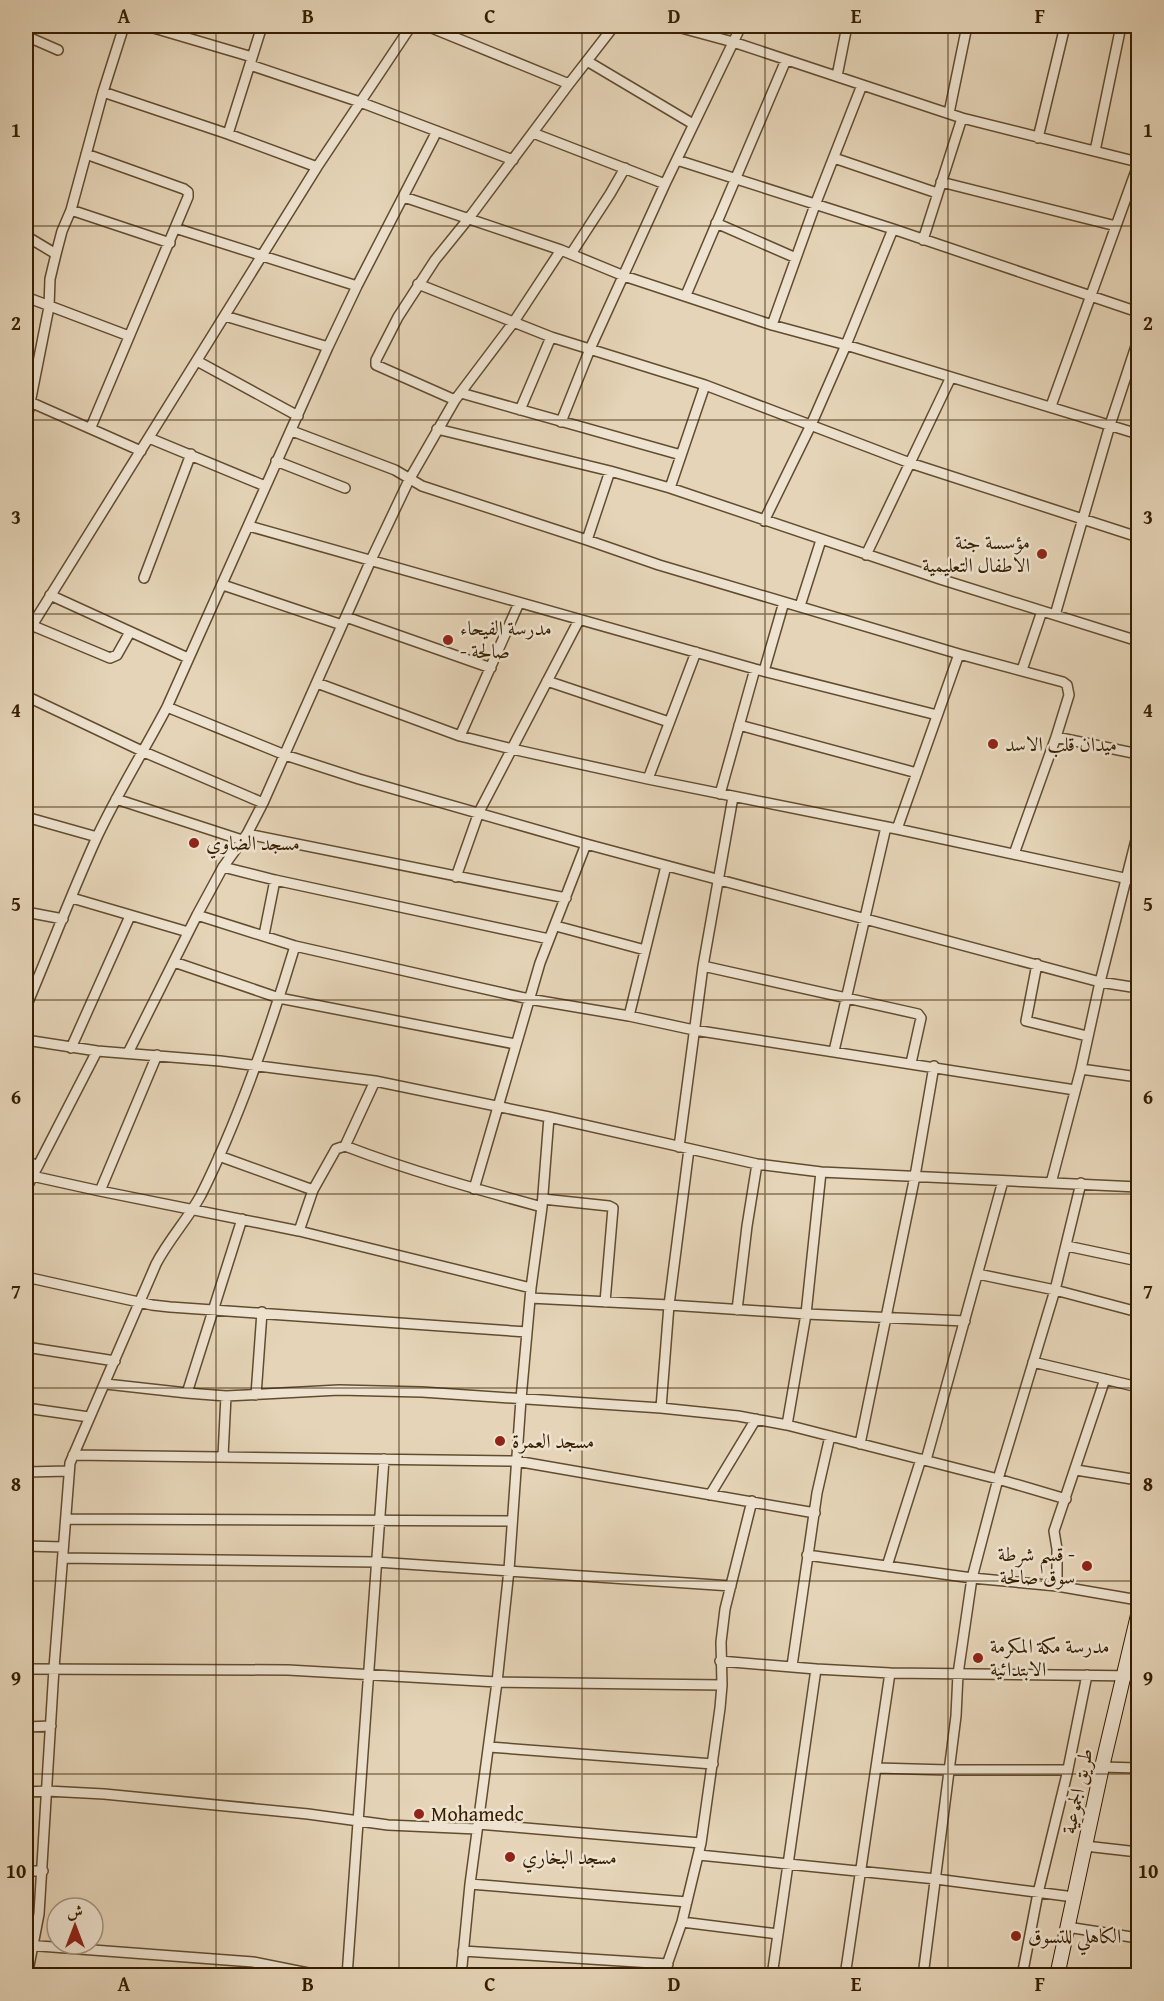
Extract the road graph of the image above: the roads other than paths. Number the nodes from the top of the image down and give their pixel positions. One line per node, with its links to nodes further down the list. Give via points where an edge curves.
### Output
1 (124, 26): 22 (street)
2 (147, 26): 17 (street)
3 (262, 26): 17 (street)
4 (411, 26): 23 (street)
5 (427, 26): 20 (street)
6 (674, 26): 14 (street)
7 (741, 26): 14 (street)
8 (847, 26): 19 (street)
9 (967, 26): 24 (street)
10 (1065, 26): 30 (street)
11 (1121, 26): 31 (street)
12 (610, 27): 18 (street)
13 (26, 36): 15 (street)
14 (733, 42): 16 (street); 26 (street)
15 (58, 50)
16 (786, 60): 19 (street); 39 (street)
17 (251, 61): 23 (street); 29 (street)
18 (587, 61): 20 (street); 26 (street)
19 (837, 76): 21 (street)
20 (569, 84): 28 (street)
21 (862, 85): 24 (street); 33 (street)
22 (103, 92): 29 (street); 32 (street)
23 (360, 102): 27 (street); 37 (street)
24 (949, 113): 25 (street)
25 (962, 118): 30 (street); 40 (street)
26 (693, 124): 35 (street)
27 (437, 131): 34 (street); 43 (street)
28 (533, 133): 34 (street); 38 (street)
29 (228, 134): 37 (street)
30 (1038, 138): 31 (street)
31 (1095, 151): 36 (street)
32 (86, 154): 45 (street); 49 (street, via 188,192)
33 (834, 158): 42 (street); 44 (street)
34 (513, 160): 46 (street)
35 (677, 160): 39 (street); 41 (street)
36 (1138, 163): 48 (street)
37 (316, 167): 57 (street)
38 (625, 168): 41 (street); 56 (street)
39 (735, 180): 44 (street); 47 (street)
40 (941, 182): 42 (street); 48 (street)
41 (665, 184): 59 (street)
42 (937, 193): 52 (street)
43 (404, 197): 46 (street); 61 (street)
44 (815, 205): 50 (street); 58 (street)
45 (71, 210): 53 (street); 55 (street)
46 (469, 218): 54 (street); 60 (street)
47 (716, 223): 58 (street); 62 (street)
48 (1116, 226): 64 (street)
49 (175, 228): 53 (street); 57 (street)
50 (893, 230): 52 (street); 73 (street)
51 (26, 236): 55 (street)
52 (923, 240): 64 (street)
53 (170, 243): 70 (street)
54 (561, 250): 56 (street); 68 (street)
55 (56, 254): 65 (street)
56 (571, 254): 59 (street)
57 (261, 255): 61 (street); 67 (street)
58 (796, 258): 69 (street)
59 (624, 276): 62 (street); 75 (street)
60 (418, 284): 68 (street); 79 (street, via 375,363)
61 (357, 286): 74 (street)
62 (686, 295): 69 (street)
63 (26, 297): 65 (street)
64 (1091, 297): 66 (street); 81 (street)
65 (49, 307): 70 (street); 80 (street)
66 (1138, 312)
67 (225, 316): 74 (street); 76 (street)
68 (513, 322): 71 (street); 79 (street)
69 (772, 325): 73 (street)
70 (129, 336): 88 (street)
71 (551, 337): 75 (street); 82 (street)
72 (1138, 340): 87 (street)
73 (846, 345): 77 (street); 86 (street)
74 (328, 347): 83 (street)
75 (590, 349): 78 (street); 84 (street)
76 (197, 361): 83 (street); 92 (street)
77 (951, 377): 81 (street); 97 (street)
78 (705, 385): 86 (street); 95 (street)
79 (458, 396): 82 (street); 89 (street)
80 (30, 402): 85 (street); 88 (street)
81 (1051, 406): 87 (street)
82 (520, 410): 84 (street)
83 (298, 416): 90 (street)
84 (561, 422): 95 (street)
85 (26, 423)
86 (811, 425): 97 (street); 104 (street)
87 (1110, 425): 91 (street); 103 (street)
88 (91, 427): 93 (street)
89 (437, 429): 98 (street); 99 (street)
90 (291, 430): 96 (street); 99 (street, via 395,470)
91 (1138, 434)
92 (149, 438): 93 (street); 94 (street)
93 (141, 451): 113 (street)
94 (191, 454): 100 (street); 111 (street)
95 (681, 455): 102 (street)
96 (276, 461): 100 (street); 101 (street)
97 (910, 464): 103 (street); 109 (street)
98 (610, 471): 102 (street); 107 (street)
99 (409, 480): 107 (street); 110 (street)
100 (266, 486): 105 (street)
101 (345, 488)
102 (670, 488): 104 (street)
103 (1084, 518): 106 (street); 118 (street)
104 (764, 521): 108 (street)
105 (249, 526): 110 (street); 112 (street)
106 (1138, 537)
107 (587, 540): 114 (street, via 675,571)
108 (821, 540): 109 (street); 116 (street)
109 (866, 555): 117 (street)
110 (371, 560): 115 (street); 120 (street)
111 (144, 578)
112 (223, 585): 120 (street); 127 (street)
113 (50, 595): 121 (street); 122 (street)
114 (784, 602): 116 (street); 129 (street)
115 (519, 603): 119 (street); 128 (street)
116 (800, 606): 126 (street)
117 (1042, 611): 118 (street); 130 (street)
118 (1055, 615): 124 (street)
119 (579, 620): 125 (street); 131 (street)
120 (344, 622): 128 (street); 132 (street)
121 (32, 626): 122 (street, via 110,658 117,655); 123 (street)
122 (130, 632): 127 (street)
123 (26, 635)
124 (1138, 641)
125 (696, 652): 129 (street); 136 (street)
126 (959, 654): 130 (street); 135 (street)
127 (188, 658): 134 (street)
128 (491, 668): 138 (street)
129 (760, 670): 135 (street); 137 (street)
130 (1022, 670): 139 (street, via 1066,685 1069,695)
131 (547, 681): 136 (street); 140 (street)
132 (317, 683): 138 (street); 143 (street)
133 (26, 696): 141 (street)
134 (167, 707): 141 (street); 143 (street)
135 (937, 715): 144 (street)
136 (669, 722): 145 (street)
137 (739, 725): 144 (street); 146 (street)
138 (460, 736): 140 (street)
139 (1056, 736): 142 (street); 158 (street)
140 (512, 750): 145 (street); 150 (street)
141 (144, 752): 148 (street); 149 (street)
142 (1138, 754)
143 (285, 755): 149 (street); 150 (street)
144 (917, 773): 153 (street)
145 (648, 779): 146 (street)
146 (720, 794): 147 (street)
147 (733, 796): 152 (street); 162 (street)
148 (116, 799): 155 (street); 156 (street)
149 (263, 803): 156 (street)
150 (479, 812): 157 (street); 161 (street)
151 (26, 817): 155 (street)
152 (886, 827): 153 (street); 172 (street)
153 (897, 829): 158 (street)
154 (1138, 832): 163 (street)
155 (97, 837): 166 (street)
156 (245, 837): 160 (street); 161 (street)
157 (586, 844): 159 (street); 167 (street)
158 (1014, 855): 163 (street)
159 (666, 866): 162 (street); 178 (street)
160 (223, 867): 164 (street); 169 (street)
161 (456, 876): 167 (street)
162 (720, 879): 172 (street); 181 (street)
163 (1127, 879): 165 (street); 182 (street)
164 (275, 880): 175 (street); 176 (street)
165 (1138, 881)
166 (72, 898): 170 (street); 171 (street)
167 (566, 898): 173 (street)
168 (26, 912): 171 (street)
169 (197, 915): 174 (street); 175 (street)
170 (130, 916): 174 (street); 193 (street)
171 (63, 919): 187 (street)
172 (866, 919): 180 (street); 185 (street)
173 (556, 926): 176 (street); 178 (street)
174 (188, 932): 179 (street)
175 (264, 935): 177 (street)
176 (549, 939): 186 (street)
177 (295, 946): 184 (street); 186 (street)
178 (645, 950): 188 (street)
179 (174, 962): 184 (street); 196 (street)
180 (1037, 964): 182 (street); 190 (street, via 1026,1021)
181 (703, 966): 185 (street); 189 (street)
182 (1100, 982): 183 (street); 190 (street)
183 (1138, 988)
184 (279, 998): 192 (street); 199 (street)
185 (847, 998): 195 (street); 198 (street, via 920,1016)
186 (529, 999): 188 (street); 192 (street)
187 (26, 1007)
188 (629, 1016): 189 (street)
189 (694, 1030): 195 (street); 208 (street)
190 (1086, 1036): 201 (street)
191 (26, 1040): 193 (street)
192 (515, 1044): 205 (street)
193 (71, 1048): 194 (street)
194 (97, 1051): 196 (street); 212 (street)
195 (834, 1051): 198 (street)
196 (128, 1053): 197 (street)
197 (157, 1055): 199 (street); 223 (street)
198 (911, 1063): 200 (street)
199 (255, 1066): 203 (street); 209 (street)
200 (934, 1066): 204 (street); 215 (street)
201 (1081, 1069): 202 (street); 204 (street)
202 (1138, 1077)
203 (375, 1081): 205 (street); 207 (street)
204 (1075, 1090): 217 (street)
205 (497, 1106): 206 (street); 221 (street)
206 (549, 1117): 208 (street); 224 (street)
207 (345, 1146): 221 (street); 222 (street, via 336,1149)
208 (684, 1148): 211 (street); 237 (street)
209 (219, 1156): 222 (street); 225 (street)
210 (26, 1161): 212 (street)
211 (757, 1164): 213 (street); 239 (street)
212 (38, 1166): 214 (street)
213 (821, 1172): 215 (street); 242 (street)
214 (32, 1176): 220 (street); 223 (street)
215 (915, 1176): 216 (street); 243 (street)
216 (1004, 1181): 217 (street); 230 (street)
217 (1051, 1183): 218 (street)
218 (1081, 1183): 219 (street); 228 (street)
219 (1138, 1186)
220 (26, 1189)
221 (474, 1189): 224 (street)
222 (313, 1190): 227 (street)
223 (100, 1191): 225 (street)
224 (542, 1203): 232 (street); 236 (street, via 613,1208)
225 (192, 1210): 226 (street); 235 (street, via 164,1250)
226 (242, 1219): 227 (street); 238 (street)
227 (300, 1231): 232 (street)
228 (1067, 1246): 229 (street); 233 (street)
229 (1138, 1261)
230 (978, 1274): 233 (street); 244 (street)
231 (26, 1277): 235 (street)
232 (531, 1288): 234 (street)
233 (1054, 1290): 241 (street); 248 (street)
234 (530, 1299): 236 (street); 245 (street)
235 (139, 1302): 238 (street); 247 (street)
236 (605, 1302): 237 (street)
237 (669, 1305): 239 (street); 257 (street)
238 (213, 1310): 240 (street); 252 (street)
239 (736, 1310): 242 (street)
240 (262, 1312): 245 (street); 253 (street)
241 (1138, 1312)
242 (806, 1314): 243 (street); 260 (street)
243 (886, 1317): 244 (street); 262 (street)
244 (965, 1321): 266 (street)
245 (527, 1332): 255 (street)
246 (26, 1347): 247 (street)
247 (115, 1361): 250 (street)
248 (1033, 1362): 249 (street); 271 (street)
249 (1105, 1379): 251 (street); 268 (street)
250 (106, 1384): 252 (street); 258 (street)
251 (1138, 1387)
252 (187, 1393): 254 (street)
253 (256, 1395): 254 (street); 255 (street, via 339,1390)
254 (226, 1396): 264 (street)
255 (521, 1399): 257 (street); 267 (street)
256 (26, 1408): 258 (street)
257 (661, 1408): 259 (street)
258 (89, 1417): 263 (street)
259 (756, 1419): 260 (street); 273 (street)
260 (787, 1425): 261 (street)
261 (830, 1436): 262 (street); 276 (street)
262 (860, 1444): 266 (street)
263 (73, 1455): 264 (street); 269 (street)
264 (223, 1456): 265 (street)
265 (384, 1459): 267 (street); 278 (street)
266 (923, 1460): 271 (street); 285 (street)
267 (516, 1461): 273 (street); 279 (street)
268 (1076, 1470): 272 (street); 274 (street)
269 (69, 1471): 270 (street); 277 (street)
270 (26, 1472)
271 (998, 1479): 274 (street); 287 (street)
272 (1138, 1480)
273 (710, 1495): 275 (street)
274 (1066, 1499): 288 (street, via 1054,1532)
275 (752, 1501): 276 (street); 289 (street)
276 (815, 1513): 282 (street)
277 (66, 1519): 278 (street); 281 (street)
278 (379, 1519): 279 (street); 284 (street)
279 (512, 1521): 286 (street)
280 (26, 1546): 281 (street)
281 (63, 1547): 283 (street)
282 (807, 1555): 285 (street); 293 (street)
283 (63, 1558): 284 (street); 294 (street)
284 (376, 1562): 286 (street); 298 (street)
285 (887, 1566): 287 (street)
286 (509, 1570): 289 (street); 303 (street)
287 (972, 1578): 288 (street); 299 (street)
288 (1057, 1586): 290 (street)
289 (731, 1587): 292 (street)
290 (1138, 1600)
291 (1138, 1615): 301 (main road, طريق الجموعية)
292 (720, 1660): 293 (street); 304 (street)
293 (792, 1666): 296 (street)
294 (54, 1668): 295 (street); 298 (street); 305 (street)
295 (26, 1669)
296 (816, 1670): 297 (street); 322 (street)
297 (890, 1673): 299 (street); 310 (street)
298 (367, 1674): 303 (street); 316 (street)
299 (958, 1674): 300 (street); 312 (street)
300 (1087, 1675): 301 (street); 313 (street)
301 (1124, 1676): 302 (street); 309 (main road, طريق الجموعية)
302 (1138, 1676)
303 (497, 1682): 304 (street); 307 (street)
304 (722, 1685): 308 (street)
305 (51, 1726): 306 (street); 314 (street)
306 (26, 1727)
307 (489, 1747): 308 (street); 317 (street)
308 (713, 1764): 318 (street)
309 (1102, 1767): 311 (street); 319 (main road, طريق الجموعية)
310 (877, 1768): 312 (street); 325 (street)
311 (1138, 1768)
312 (948, 1770): 313 (street); 326 (street)
313 (1068, 1770): 328 (street)
314 (47, 1791): 315 (street); 316 (street); 324 (street)
315 (26, 1792)
316 (357, 1821): 317 (street, via 388,1826); 341 (street)
317 (478, 1826): 318 (street); 327 (street)
318 (701, 1843): 321 (street)
319 (1085, 1846): 320 (street); 329 (main road, طريق الجموعية)
320 (1138, 1852)
321 (699, 1855): 322 (street); 330 (street)
322 (787, 1864): 325 (street); 333 (street)
323 (26, 1871): 324 (street)
324 (43, 1871): 335 (street, via 39,1914)
325 (861, 1871): 326 (street); 345 (street)
326 (936, 1879): 328 (street); 346 (street)
327 (470, 1884): 330 (street); 336 (street)
328 (1038, 1893): 329 (street); 347 (street)
329 (1074, 1898): 332 (main road, طريق الجموعية)
330 (687, 1902): 331 (street)
331 (682, 1922): 333 (street); 337 (street)
332 (1067, 1927): 334 (street); 348 (main road, طريق الجموعية)
333 (778, 1934): 344 (street)
334 (1138, 1938)
335 (30, 1945): 338 (street, via 253,1962); 339 (street)
336 (463, 1952): 337 (street); 342 (street)
337 (668, 1964): 343 (street)
338 (306, 1974): 340 (street)
339 (27, 1976)
340 (323, 1976)
341 (347, 1976)
342 (461, 1976)
343 (663, 1976)
344 (772, 1976)
345 (845, 1976)
346 (923, 1976)
347 (1022, 1976)
348 (1057, 1976)

